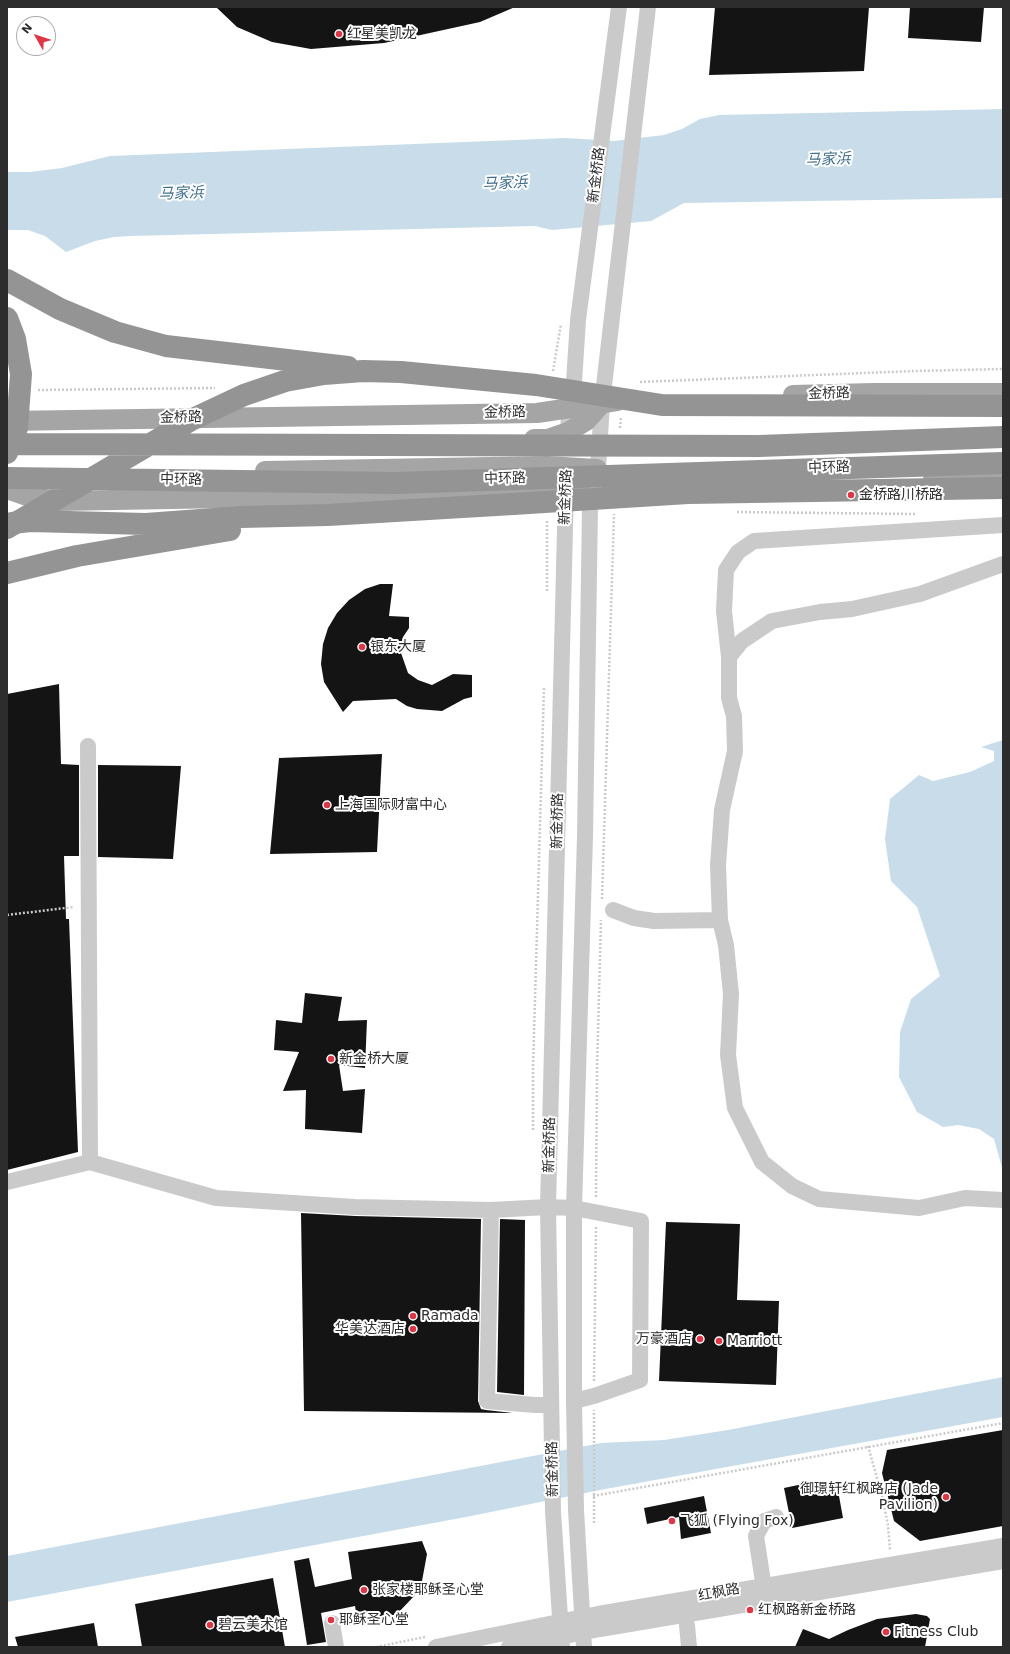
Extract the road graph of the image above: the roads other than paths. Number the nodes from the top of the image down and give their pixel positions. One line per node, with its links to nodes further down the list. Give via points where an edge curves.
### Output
1 (619, 7): 9 (street, 新金桥路)
2 (648, 7): 7 (street, 新金桥路)
3 (7, 280): 5 (highway, bridge, via 60,309 115,332 166,346)
4 (7, 318): 15 (highway, bridge, via 15,339 20,374 17,428)
5 (401, 372): 8 (highway, bridge, via 536,386 662,405); 31 (highway, bridge, via 324,374 285,381 244,395 193,419)
6 (1003, 393): 7 (main road, 金桥路, via 874,393)
7 (602, 403): 9 (main road, 金桥路); 11 (main road, via 586,421); 18 (street, 新金桥路)
8 (1003, 406)
9 (569, 408): 10 (main road, 金桥路, via 529,413); 11 (street, 新金桥路)
10 (16, 421): 12 (main road)
11 (568, 432): 17 (street, 新金桥路); 19 (main road, via 548,439 380,442 359,449)
12 (7, 433)
13 (1003, 437): 14 (highway, 中环路, bridge, via 759,446)
14 (7, 444)
15 (7, 453)
16 (1003, 463): 23 (highway, 中环路, bridge)
17 (567, 466): 18 (main road); 19 (main road); 26 (street, 新金桥路)
18 (598, 469): 20 (main road, via 858,476); 26 (main road); 42 (street, 新金桥路, via 590,507 585,836)
19 (322, 470): 22 (main road, via 70,475)
20 (1003, 475)
21 (7, 478): 23 (highway, 中环路, bridge)
22 (7, 482)
23 (431, 482): 27 (highway, bridge)
24 (1003, 488): 27 (highway, bridge)
25 (7, 489): 26 (main road, via 30,497 58,501)
26 (566, 492): 41 (street, 新金桥路)
27 (688, 493): 28 (highway, bridge)
28 (328, 515): 29 (highway, bridge, via 241,517 146,524 30,521); 33 (highway, via 77,556)
29 (7, 524)
30 (1003, 524): 34 (street, via 754,541 738,552 726,570 724,611)
31 (7, 528)
32 (1003, 564): 34 (street, via 920,594 852,609 820,612 772,622 742,641)
33 (7, 573)
34 (729, 657): 37 (street, via 729,698 734,716 735,750 722,810 718,865)
35 (88, 746): 38 (street)
36 (605, 910): 37 (street, via 654,921)
37 (720, 920): 40 (street, via 726,944 731,994 728,1054 735,1108 762,1162 792,1186 819,1199 920,1208 965,1198)
38 (90, 1162): 39 (street); 43 (street, via 216,1198 356,1207)
39 (7, 1182)
40 (1003, 1200)
41 (548, 1207): 42 (street); 43 (street); 45 (street, 新金桥路)
42 (574, 1208): 44 (street, 新金桥路); 44 (street, via 641,1221 640,1380)
43 (491, 1210): 45 (street, via 487,1401)
44 (574, 1401): 54 (street, 新金桥路, via 576,1510)
45 (551, 1405): 51 (street, 新金桥路, via 553,1512)
46 (776, 1517): 49 (street, via 764,1521 756,1536)
47 (1003, 1546): 49 (street, 红枫路)
48 (1003, 1561): 50 (street, 红枫路)
49 (764, 1585): 50 (street); 54 (street, 红枫路, via 598,1614)
50 (766, 1602): 54 (street, 红枫路)
51 (560, 1622): 54 (street, 红枫路); 55 (street, 新金桥路); 57 (street, 红枫路)
52 (332, 1623): 56 (street)
53 (687, 1625): 59 (street)
54 (583, 1633): 55 (street, 红枫路)
55 (561, 1642): 58 (street, 红枫路)
56 (336, 1647)
57 (436, 1647)
58 (509, 1647)
59 (689, 1647)

